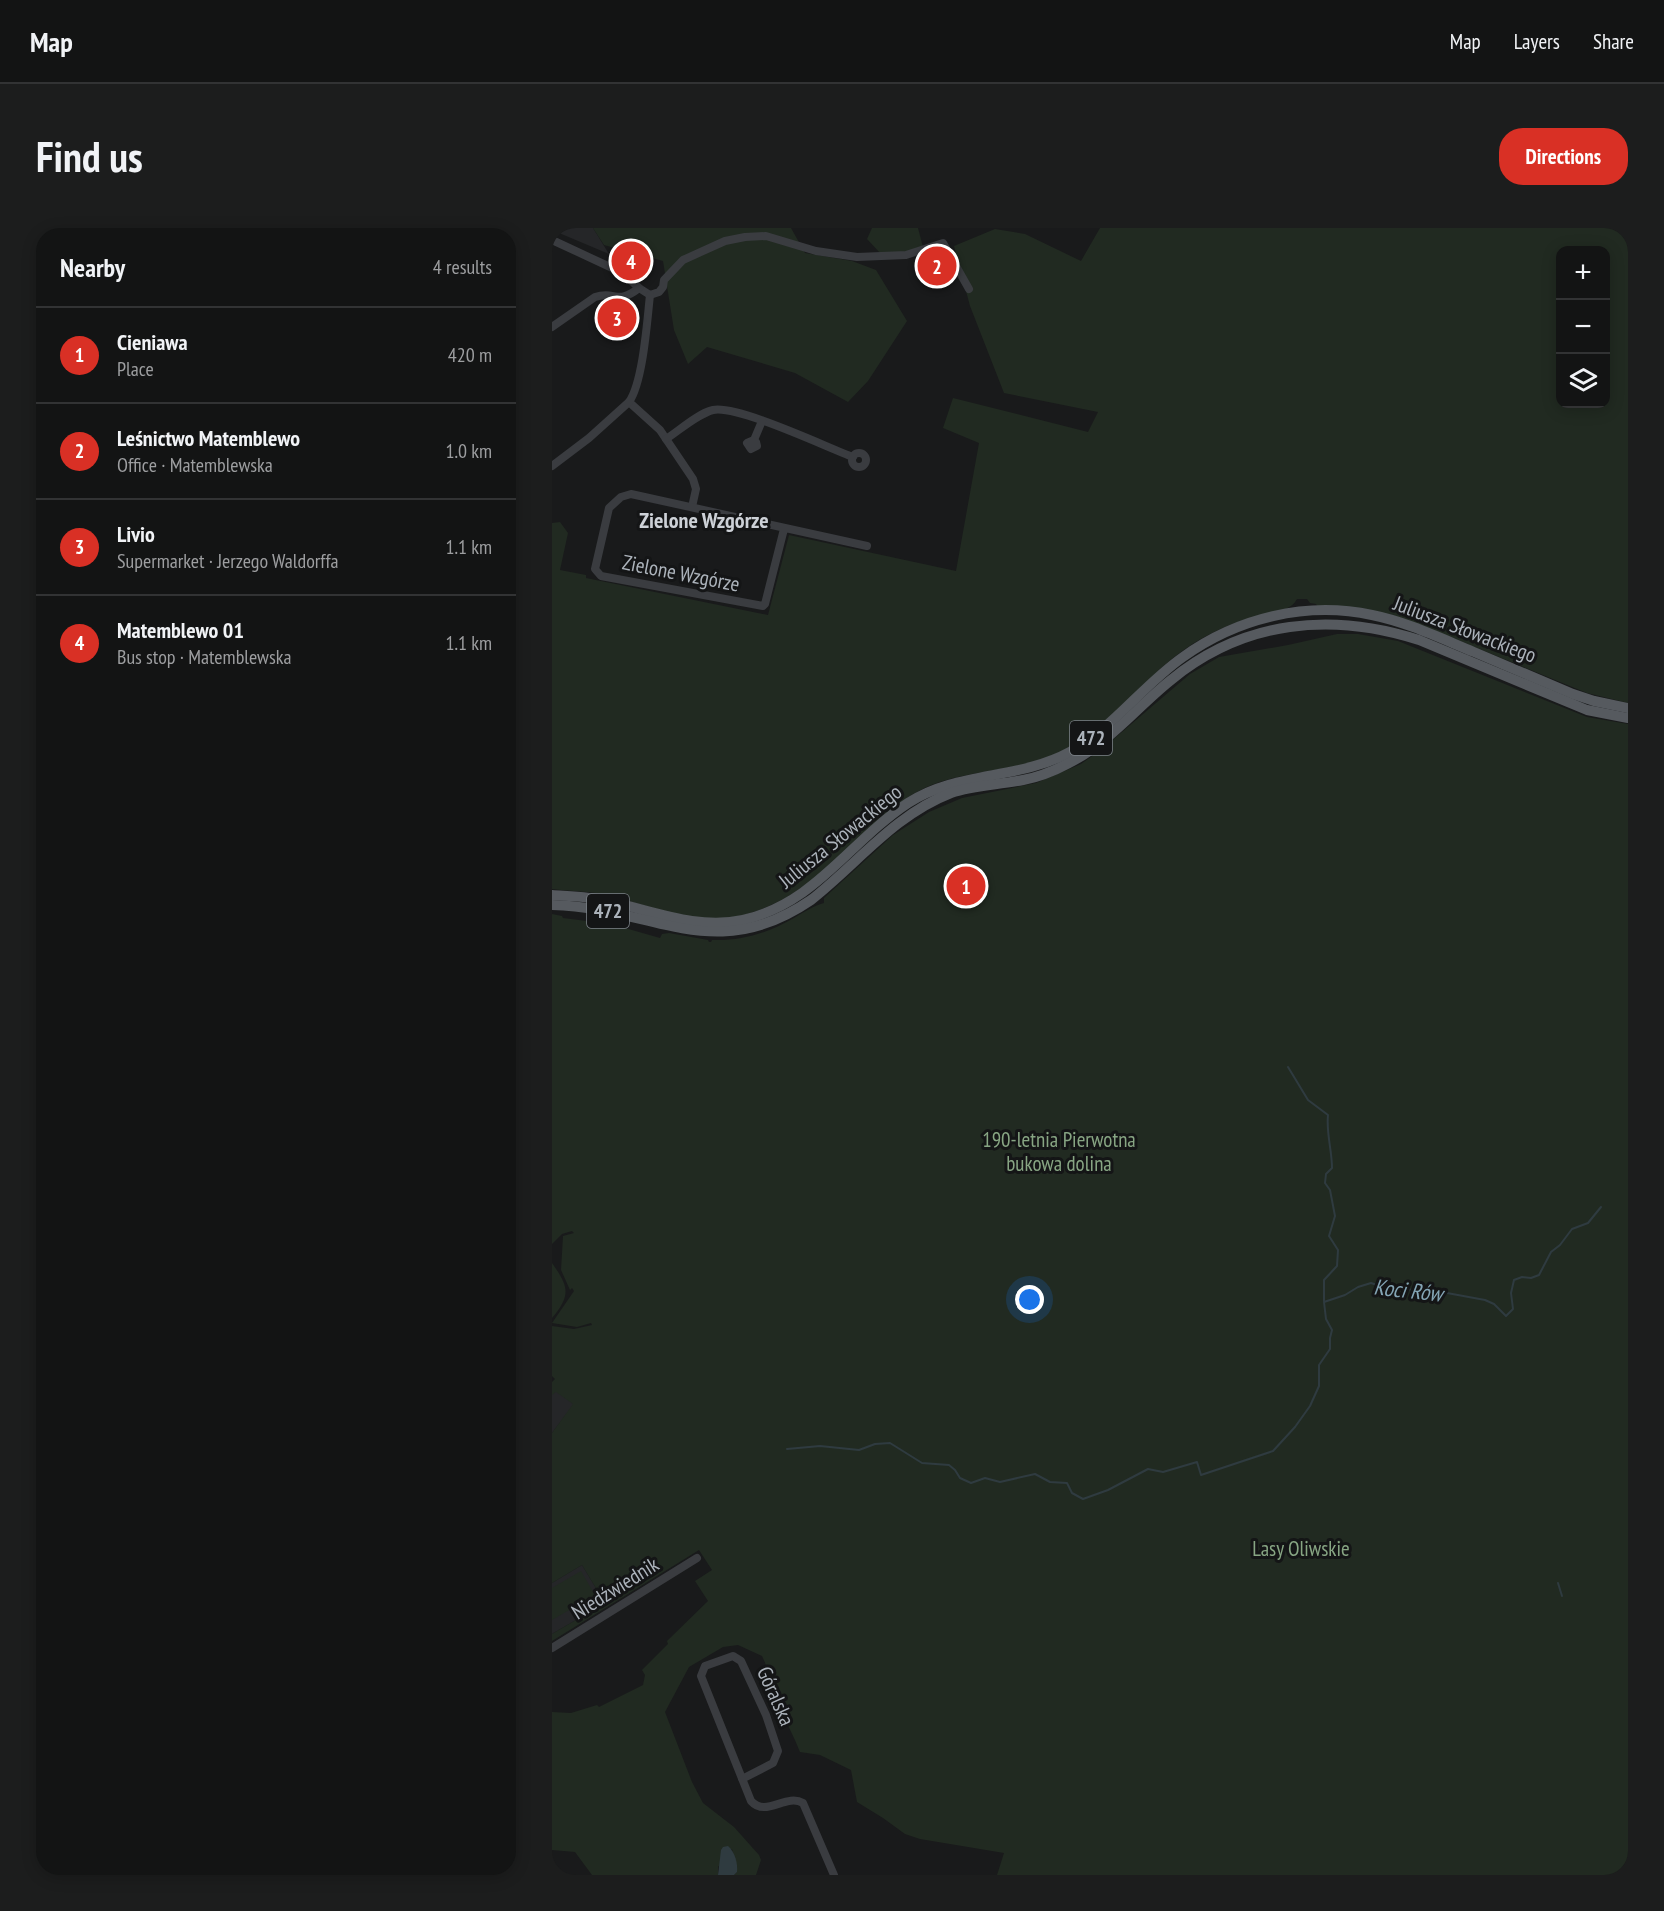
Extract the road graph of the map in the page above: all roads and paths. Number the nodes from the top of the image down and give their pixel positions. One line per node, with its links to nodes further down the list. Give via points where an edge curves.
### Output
1 (552, 240): 2 (street, via 623,273)
2 (639, 288): 4 (street); 5 (street, via 625,298 596,297)
3 (969, 290): 4 (street, via 943,243 906,255 857,257 753,235 721,242 683,260 664,280 659,292)
4 (650, 296): 6 (street, via 636,388)
5 (552, 327)
6 (629, 402): 8 (street); 11 (street)
7 (762, 421): 8 (street, via 730,410 715,410); 9 (street); 10 (street)
8 (666, 439): 12 (street, via 695,483)
9 (754, 440)
10 (853, 458)
11 (552, 466)
12 (692, 507): 13 (street, Zielone Wzgórze); 13 (street, Zielone Wzgórze, via 634,494 616,501 606,517 595,565 598,574 763,606)
13 (784, 529): 14 (street, Zielone Wzgórze)
14 (867, 546)
15 (1628, 708): 17 (main road, Juliusza Słowackiego / 472, via 1594,701 1426,632 1374,615 1301,611 1234,628 1189,652 1097,732 1062,756 1015,772 959,781 911,801 817,883 774,910 740,921 707,923 596,898)
16 (1628, 718): 18 (main road, Juliusza Słowackiego / 472, via 1587,710 1393,632 1332,623 1279,628 1237,642 1193,664 1096,746 1048,774 954,792 921,807 886,832 811,900 772,922 715,933 663,926 593,908)
17 (552, 895)
18 (552, 905)
19 (697, 1558): 20 (street, Niedźwiednik)
20 (552, 1648)
21 (742, 1779): 21 (street, Góralska, via 701,1676 705,1666 729,1656 739,1658 778,1750 776,1760 769,1766); 22 (street, Góralska, via 757,1806 795,1800 803,1803)
22 (834, 1875)

